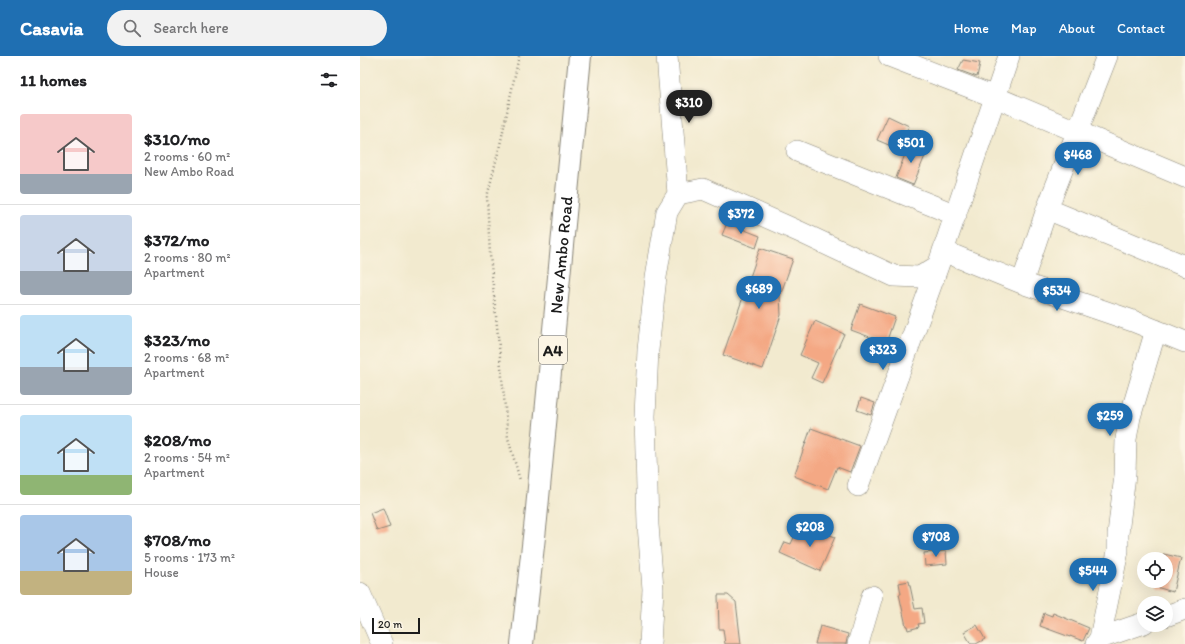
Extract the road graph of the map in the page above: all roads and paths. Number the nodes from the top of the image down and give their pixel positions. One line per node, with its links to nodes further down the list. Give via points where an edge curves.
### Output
1 (519, 56): 19 (path, via 487,197 490,255 508,438)
2 (580, 56): 28 (highway, New Ambo Road / A4)
3 (666, 56): 11 (street)
4 (889, 56): 7 (street)
5 (1009, 56): 7 (street)
6 (1107, 56): 8 (street)
7 (995, 97): 8 (street); 13 (street)
8 (1078, 131): 10 (street); 12 (street)
9 (797, 151): 13 (street)
10 (1185, 177)
11 (678, 194): 14 (street, via 703,189 894,276 920,277); 29 (street, via 667,212 656,277 648,350 645,416 648,525 653,589)
12 (1047, 209): 15 (street); 16 (street)
13 (956, 215): 14 (street)
14 (941, 258): 16 (street); 20 (street)
15 (1185, 266)
16 (1022, 283): 17 (street)
17 (1156, 330): 18 (street); 26 (street, via 1130,417 1126,439 1118,551)
18 (1185, 342)
19 (520, 481)
20 (858, 486)
21 (360, 593): 27 (street)
22 (872, 596): 30 (street)
23 (1185, 609): 24 (street)
24 (1173, 613)
25 (1137, 626): 26 (street)
26 (1098, 641)
27 (382, 644)
28 (522, 644)
29 (650, 644)
30 (858, 644)

